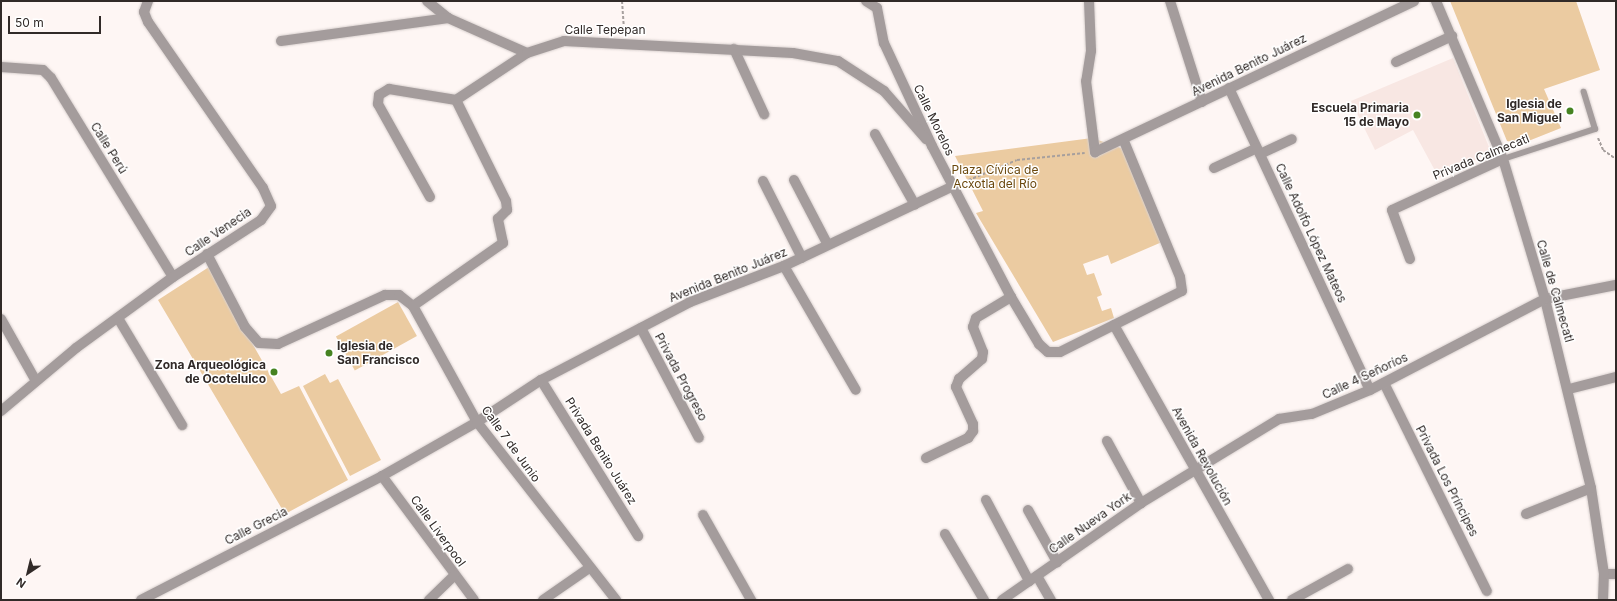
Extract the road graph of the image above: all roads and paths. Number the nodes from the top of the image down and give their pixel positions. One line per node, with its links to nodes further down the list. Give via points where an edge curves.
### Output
1 (148, 1): 38 (street, Calle Venecia, via 144,12 148,22 263,188 271,206 261,220)
2 (427, 1): 9 (street)
3 (622, 1): 12 (path)
4 (866, 1): 26 (street, Calle Morelos, via 877,8 884,43)
5 (1089, 1): 28 (street, via 1092,51 1086,81)
6 (1170, 1): 20 (street)
7 (1414, 1): 17 (street, Avenida Benito Juárez)
8 (1436, 1): 10 (street, Calle de Calmecatl)
9 (448, 18): 11 (street); 14 (street)
10 (1452, 36): 15 (street); 29 (street, Calle de Calmecatl)
11 (280, 41)
12 (625, 42): 13 (street, Calle Tepepan); 14 (street, Calle Tepepan, via 564,41)
13 (734, 49): 21 (street); 26 (street, Calle Tepepan, via 793,53 838,62 884,91)
14 (527, 53): 19 (street, Calle Tepepan)
15 (1396, 62)
16 (1, 66): 42 (street, Calle Perú, via 43,70 51,78)
17 (1229, 88): 20 (street, Avenida Benito Juárez); 27 (street, Calle Adolfo López Mateos)
18 (1584, 92): 22 (lane)
19 (456, 100): 35 (street, via 390,89 379,95 378,104); 46 (street, via 506,201 507,210 498,219 504,243)
20 (1202, 102): 25 (street, Avenida Benito Juárez)
21 (764, 114)
22 (1595, 129): 29 (lane, Privada Calmecatl); 30 (path, via 1603,150)
23 (875, 134): 36 (street)
24 (1292, 139): 27 (street)
25 (1124, 141): 28 (street, Avenida Benito Juárez); 49 (street, via 1180,277 1182,291)
26 (932, 146): 34 (street, Calle Morelos)
27 (1259, 151): 31 (street); 57 (street, Calle Adolfo López Mateos)
28 (1096, 152): 34 (path, via 1017,160)
29 (1503, 159): 40 (street, Privada Calmecatl, via 1392,210); 45 (street, Calle de Calmecatl)
30 (1616, 159)
31 (1214, 168)
32 (794, 180): 37 (street)
33 (763, 181): 39 (street)
34 (953, 186): 36 (street, Avenida Benito Juárez); 44 (street, Calle Morelos)
35 (430, 197)
36 (915, 205): 37 (street, Avenida Benito Juárez)
37 (828, 245): 39 (street, Avenida Benito Juárez)
38 (207, 254): 42 (street, Calle Venecia); 46 (street, Calle 7 de Junio, via 245,327 259,343 278,344 385,295 399,296)
39 (802, 258): 41 (street, Avenida Benito Juárez)
40 (1410, 258)
41 (784, 266): 50 (street, Avenida Benito Juárez, via 690,302); 56 (street)
42 (173, 277): 47 (street, Calle Venecia)
43 (1616, 285): 45 (street, Calle 4 Señoríos)
44 (1011, 297): 49 (street, Calle Morelos, via 1048,352 1060,352); 63 (street, via 976,318 973,327 983,352 982,359 959,379 956,387 973,424 973,431 968,438)
45 (1545, 298): 54 (street, Calle 4 Señoríos); 55 (street, Calle de Calmecatl)
46 (413, 306): 59 (street, Calle 7 de Junio)
47 (118, 318): 53 (street, Calle Venecia); 60 (street)
48 (1, 319): 53 (street)
49 (1114, 325): 64 (street, Avenida Revolución)
50 (641, 328): 52 (street, Avenida Benito Juárez); 61 (street, Privada Progreso)
51 (1616, 377): 55 (street)
52 (541, 380): 59 (street, Avenida Benito Juárez); 73 (street, Privada Benito Juárez)
53 (36, 381): 58 (street, Calle Venecia)
54 (1384, 383): 57 (street, Calle 4 Señoríos); 81 (street, Privada Los Príncipes)
55 (1569, 389): 66 (street, Calle de Calmecatl)
56 (856, 390)
57 (1370, 390): 64 (street, Calle 4 Señoríos, via 1312,414 1279,420)
58 (1, 410)
59 (477, 422): 65 (street, Calle Grecia); 75 (street, Calle 7 de Junio)
60 (182, 425)
61 (699, 438)
62 (1107, 441): 68 (street)
63 (926, 458)
64 (1195, 470): 68 (street, Calle Nueva York); 91 (street, Avenida Revolución)
65 (382, 476): 79 (street, Calle Liverpool); 82 (street, Calle Grecia)
66 (1591, 488): 70 (street); 77 (street, Calle de Calmecatl)
67 (986, 500): 80 (street)
68 (1141, 504): 74 (street, Calle Nueva York)
69 (1028, 510): 74 (street)
70 (1526, 514)
71 (703, 515): 87 (street)
72 (945, 534): 88 (street)
73 (638, 536)
74 (1057, 562): 80 (street, Calle Nueva York)
75 (589, 568): 85 (street); 86 (street, Calle 7 de Junio)
76 (1348, 569): 92 (street)
77 (1604, 574): 78 (street); 93 (street, Calle de Calmecatl)
78 (1616, 574)
79 (454, 576): 83 (street); 84 (street, Calle Liverpool)
80 (1033, 579): 89 (street, Calle Nueva York); 90 (street)
81 (1487, 591)
82 (141, 600)
83 (429, 600)
84 (474, 600)
85 (543, 600)
86 (616, 600)
87 (751, 600)
88 (984, 600)
89 (1002, 600)
90 (1052, 600)
91 (1268, 600)
92 (1292, 600)
93 (1602, 600)

